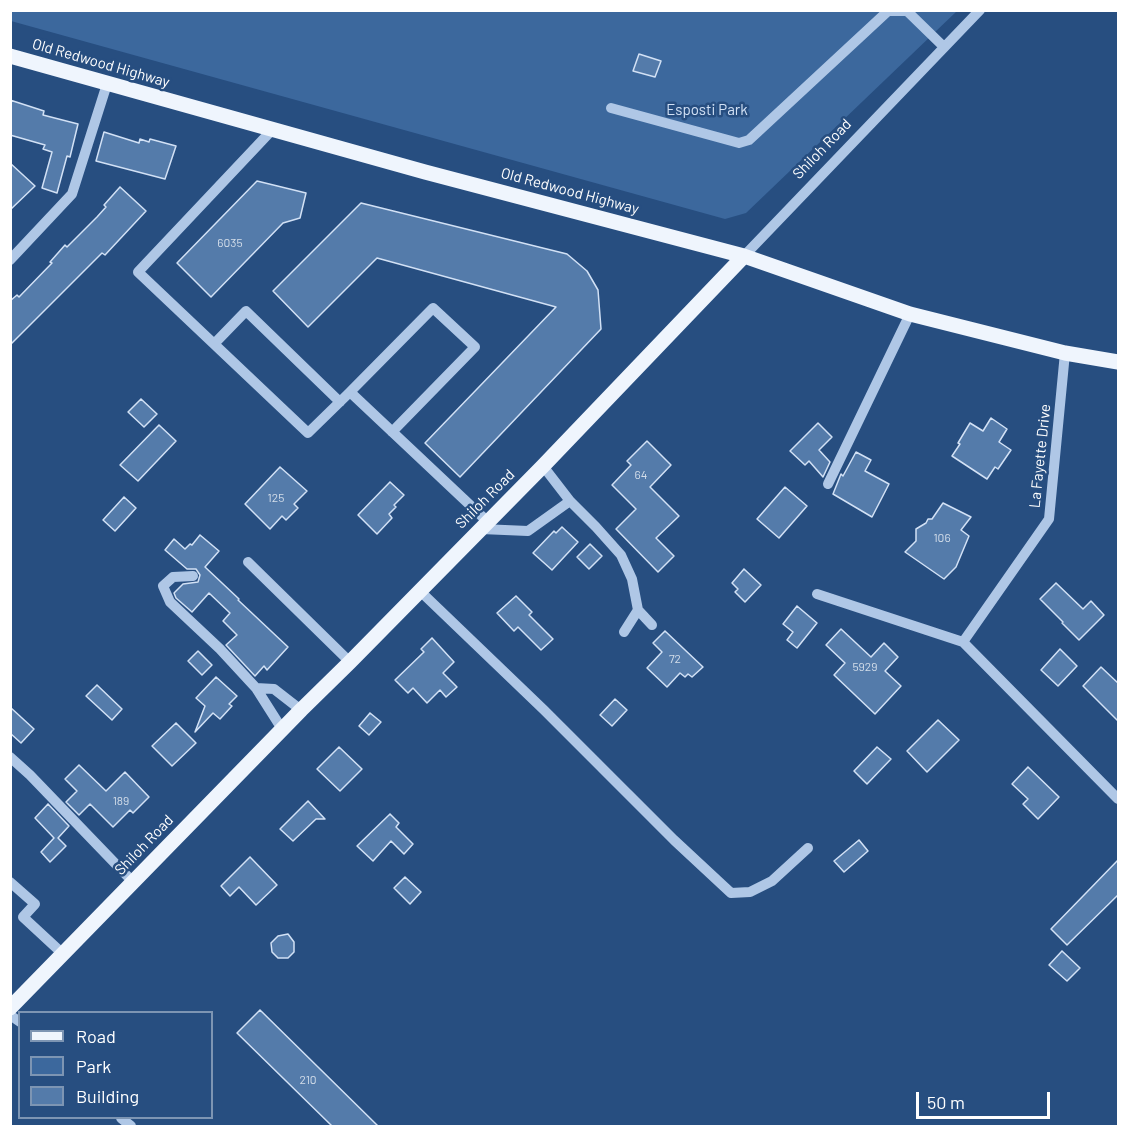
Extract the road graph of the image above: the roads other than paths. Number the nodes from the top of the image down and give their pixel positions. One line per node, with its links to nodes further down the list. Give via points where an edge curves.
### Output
1 (980, 10): 2 (street, Shiloh Road)
2 (944, 47): 5 (street, via 907,11 888,11 749,140 740,144); 7 (street, Shiloh Road)
3 (10, 56): 4 (main road, Old Redwood Highway)
4 (107, 84): 6 (main road, Old Redwood Highway); 8 (street, via 72,194)
5 (611, 108)
6 (272, 130): 7 (main road, Old Redwood Highway); 10 (street, via 138,272)
7 (744, 256): 9 (main road, Old Redwood Highway); 16 (main road, Shiloh Road)
8 (10, 260)
9 (910, 314): 11 (main road, Old Redwood Highway); 17 (street)
10 (214, 344): 14 (street, via 308,433); 14 (street, via 246,311)
11 (1065, 353): 12 (main road, Old Redwood Highway); 27 (street, La Fayette Drive, via 1049,519)
12 (1119, 362)
13 (350, 392): 14 (street); 15 (street); 15 (street, via 433,308 475,347)
14 (340, 402)
15 (393, 432): 19 (street)
16 (543, 466): 18 (street); 19 (main road, Shiloh Road)
17 (828, 484)
18 (570, 501): 19 (street, via 528,531); 24 (street, via 621,555 632,579)
19 (485, 525): 22 (main road, Shiloh Road)
20 (248, 562): 28 (street)
21 (193, 576): 29 (street, via 173,577 163,586 170,602)
22 (420, 591): 28 (main road, Shiloh Road); 34 (street, via 731,893 750,892 772,881)
23 (817, 594): 27 (street)
24 (638, 610): 25 (street); 26 (street)
25 (652, 625)
26 (624, 632)
27 (963, 642): 33 (street)
28 (350, 662): 30 (main road, Shiloh Road)
29 (256, 688): 30 (street, via 274,689); 31 (street)
30 (301, 710): 31 (main road, Shiloh Road)
31 (282, 729): 36 (main road, Shiloh Road)
32 (10, 757): 36 (street)
33 (1119, 799)
34 (808, 848)
35 (10, 882): 37 (street, via 35,904 23,917)
36 (133, 882): 37 (main road, Shiloh Road)
37 (63, 954): 38 (main road, Shiloh Road)
38 (12, 1006)

